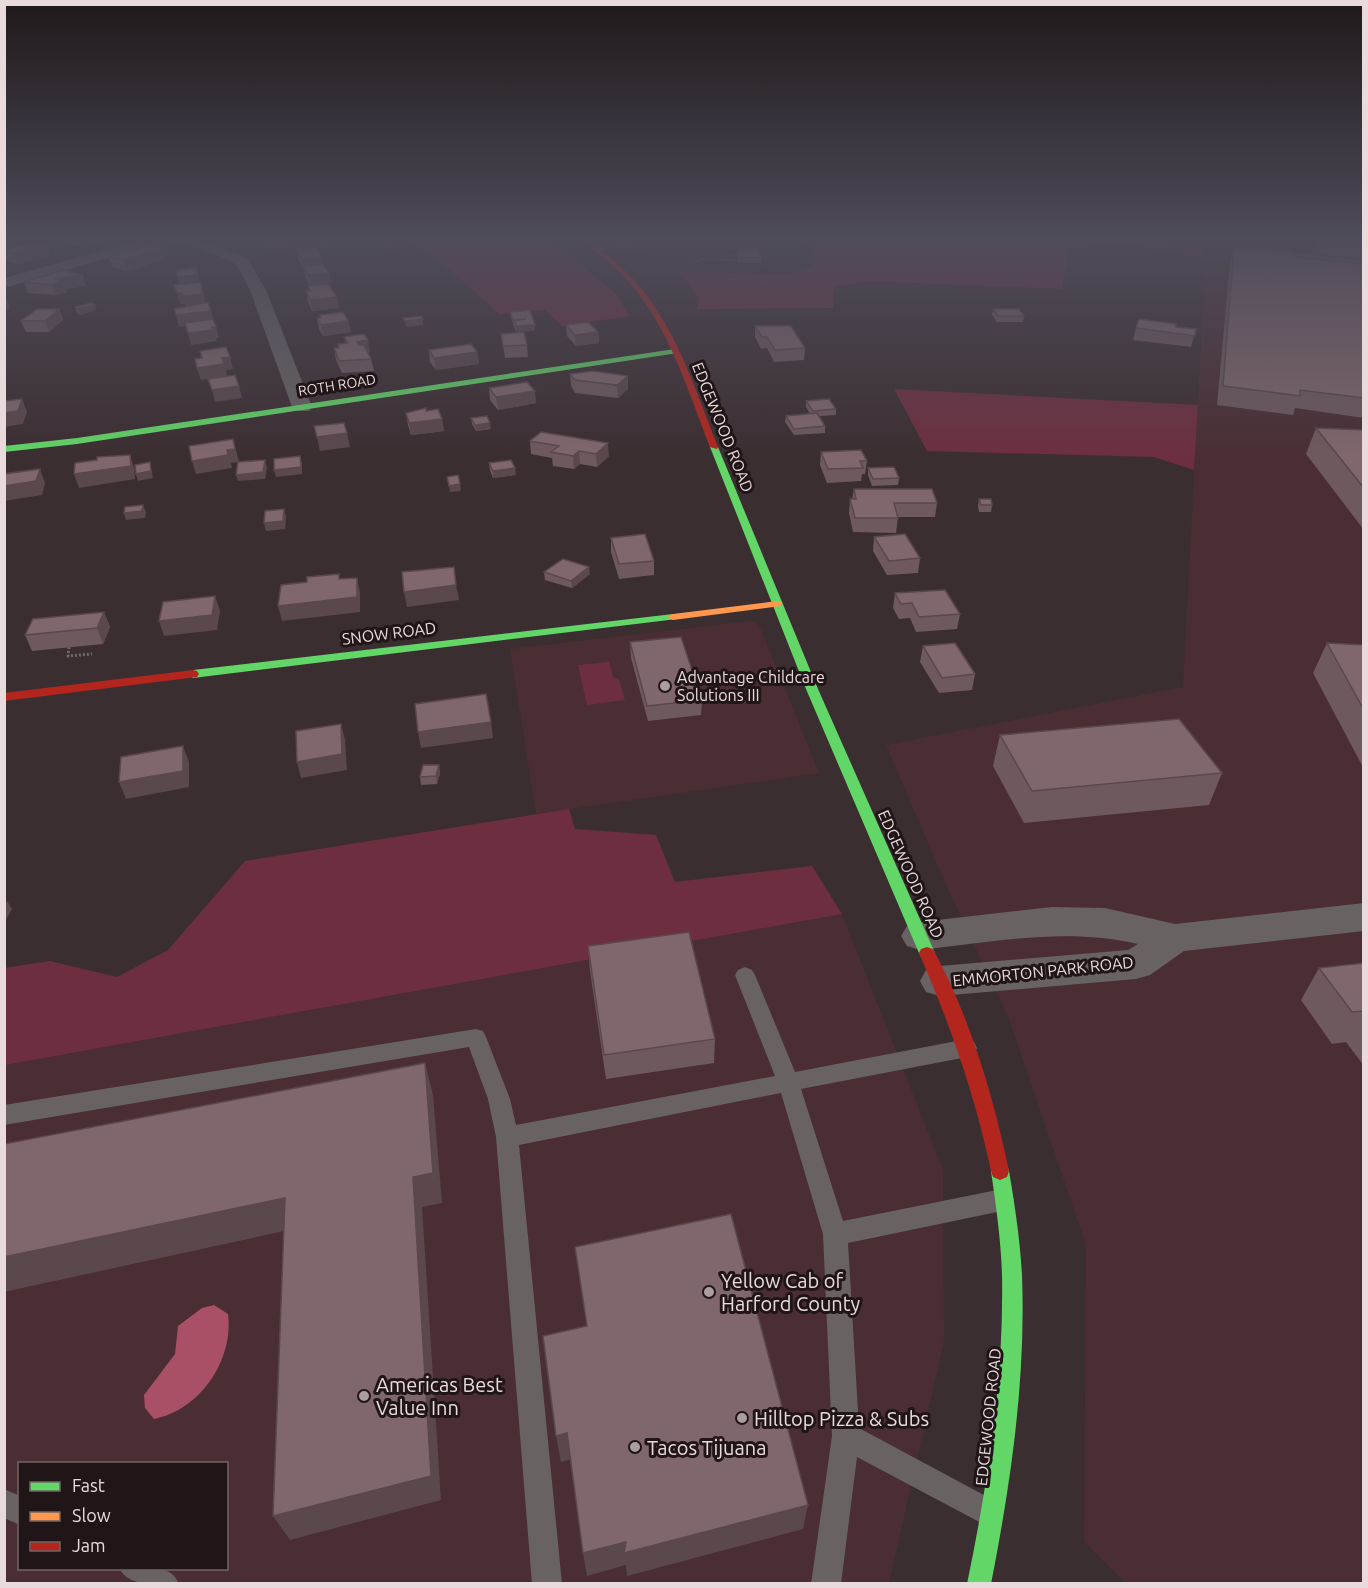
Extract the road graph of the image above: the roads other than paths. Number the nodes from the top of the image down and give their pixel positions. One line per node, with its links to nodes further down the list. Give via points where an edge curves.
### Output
1 (266, 311): 4 (street)
2 (657, 311): 3 (street, EDGEWOOD ROAD)
3 (675, 351): 4 (street, ROTH ROAD); 6 (street, EDGEWOOD ROAD)
4 (302, 407): 5 (street, ROTH ROAD)
5 (4, 449)
6 (777, 603): 7 (street, SNOW ROAD); 9 (street, EDGEWOOD ROAD)
7 (4, 697)
8 (1364, 917): 10 (street, EMMORTON PARK ROAD)
9 (920, 936): 10 (street, EMMORTON PARK ROAD, via 1052,921 1105,922); 12 (street, EDGEWOOD ROAD)
10 (1174, 938): 12 (street, EMMORTON PARK ROAD, via 1136,964)
11 (745, 975): 14 (lane)
12 (940, 981): 13 (street, EDGEWOOD ROAD)
13 (967, 1048): 14 (lane); 17 (street, EDGEWOOD ROAD, via 990,1117)
14 (788, 1082): 16 (lane); 18 (lane)
15 (4, 1115): 16 (lane, via 476,1037 499,1099)
16 (507, 1137): 25 (lane)
17 (1004, 1199): 18 (lane); 22 (street, EDGEWOOD ROAD, via 1011,1263 1012,1367)
18 (835, 1234): 19 (lane)
19 (846, 1436): 22 (lane); 26 (lane)
20 (4, 1503): 21 (lane)
21 (18, 1510)
22 (994, 1516): 27 (street, EDGEWOOD ROAD)
23 (136, 1570): 24 (lane)
24 (164, 1584)
25 (548, 1584)
26 (826, 1584)
27 (979, 1584)

